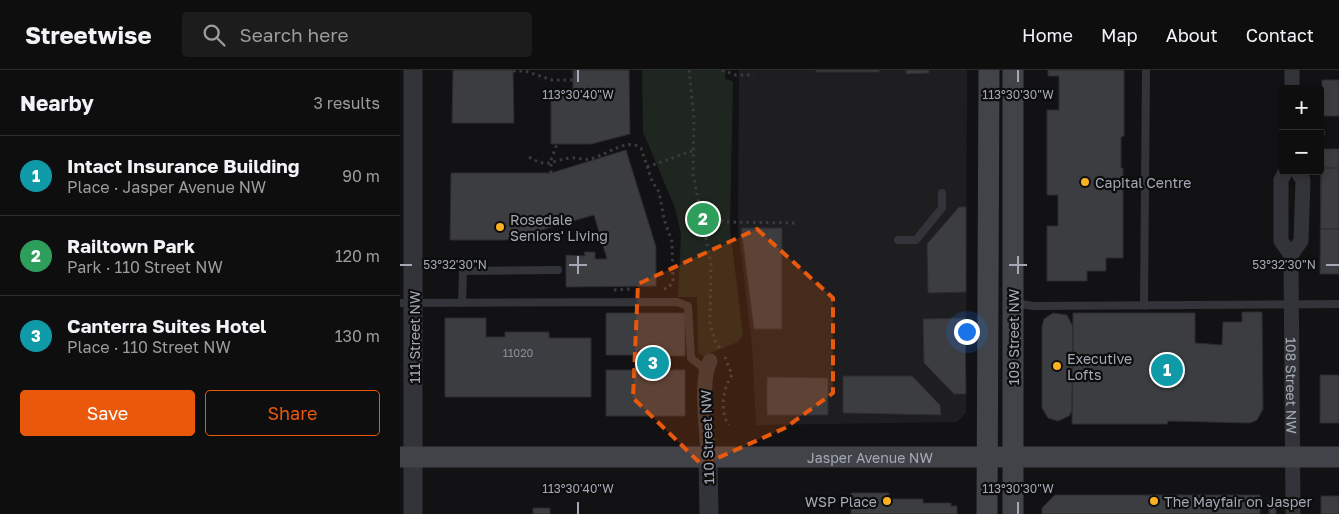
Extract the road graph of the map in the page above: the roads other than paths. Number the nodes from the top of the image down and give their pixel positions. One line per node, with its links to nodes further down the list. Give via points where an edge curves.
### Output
1 (412, 70): 13 (street, 111 Street NW)
2 (989, 70): 22 (main road, 109 Street NW)
3 (1013, 70): 15 (main road, 109 Street NW)
4 (1146, 70): 18 (lane)
5 (1292, 70): 6 (street)
6 (1292, 85)
7 (1284, 175): 11 (street, 108 Street NW, via 1281,180 1281,241)
8 (1300, 175): 11 (street, 108 Street NW, via 1303,180 1302,241)
9 (942, 193): 10 (lane, via 942,208 916,240)
10 (898, 240)
11 (1292, 255): 16 (street, 108 Street NW)
12 (558, 270): 14 (lane, via 463,271)
13 (407, 302): 14 (lane); 21 (street, 111 Street NW)
14 (462, 303): 19 (lane, via 677,302 688,306 692,358)
15 (1014, 304): 18 (lane); 20 (main road, 109 Street NW)
16 (1293, 304): 17 (lane); 18 (lane); 23 (street, 108 Street NW)
17 (1339, 304)
18 (1144, 306)
19 (708, 366): 24 (street, 110 Street NW, via 704,390)
20 (1013, 456): 22 (main road, Jasper Avenue NW); 23 (main road, Jasper Avenue NW); 29 (main road, 109 Street NW)
21 (407, 457): 24 (main road, Jasper Avenue NW); 26 (street, 111 Street NW)
22 (987, 457): 24 (main road, Jasper Avenue NW); 28 (main road, 109 Street NW)
23 (1294, 457): 25 (main road, Jasper Avenue NW); 30 (street, 108 Street NW)
24 (708, 458): 27 (street, 110 Street NW)
25 (1339, 458)
26 (414, 514)
27 (710, 514)
28 (988, 514)
29 (1013, 514)
30 (1293, 514)

